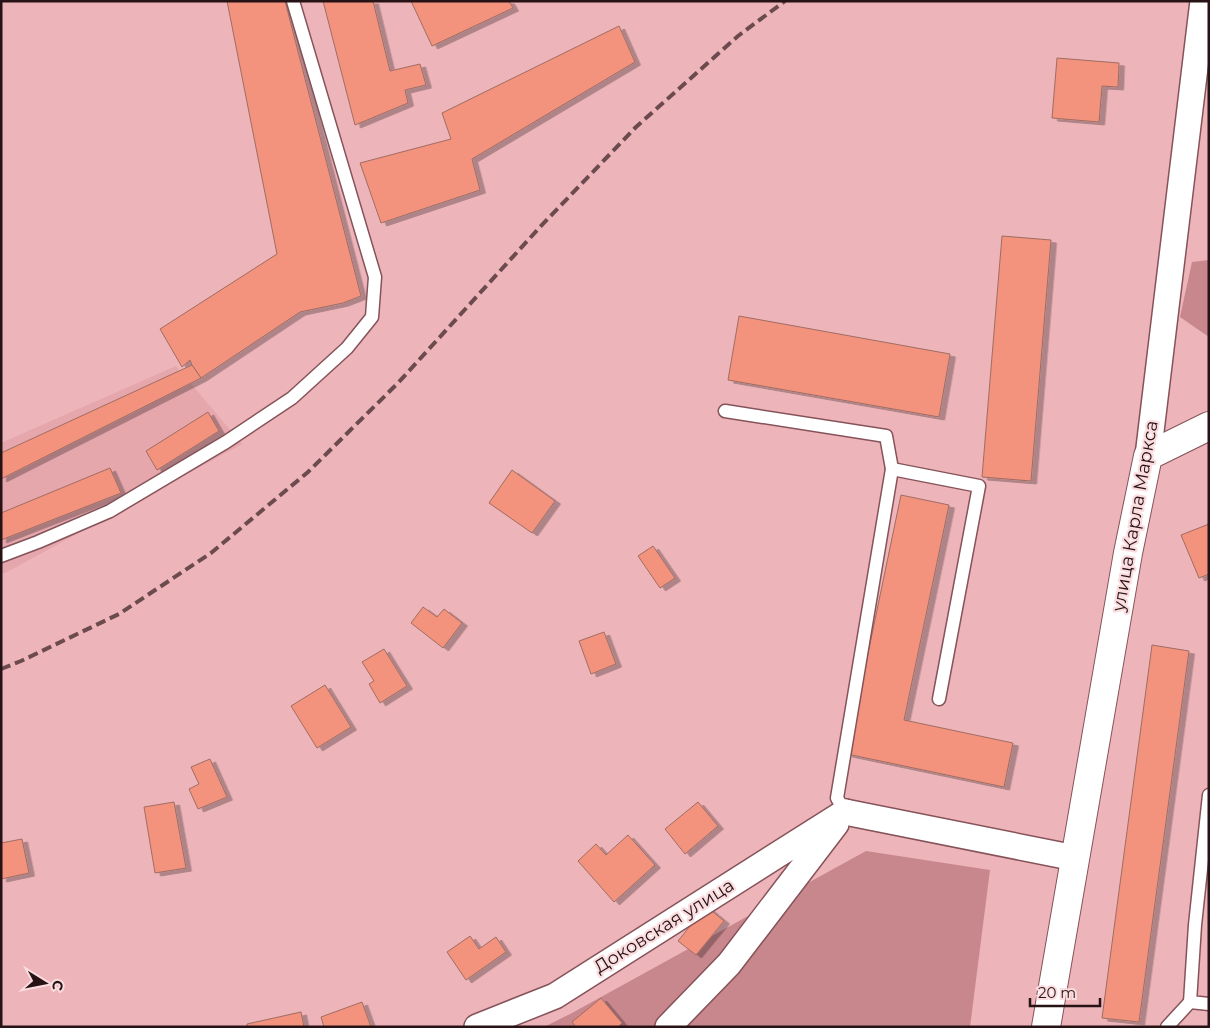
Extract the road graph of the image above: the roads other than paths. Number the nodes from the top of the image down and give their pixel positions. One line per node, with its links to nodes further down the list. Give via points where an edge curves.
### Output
1 (293, 1): 7 (lane, via 375,277 372,317 347,348 292,398 226,442 110,511)
2 (1203, 1): 5 (street, улица Карла Маркса)
3 (725, 411): 6 (lane, via 886,436)
4 (1209, 426): 5 (main road)
5 (1148, 456): 11 (main road, улица Карла Маркса, via 1128,553)
6 (892, 469): 8 (lane, via 980,486); 10 (lane, via 837,798)
7 (1, 556)
8 (940, 699)
9 (1209, 795): 12 (lane)
10 (845, 812): 11 (street); 14 (street, Доковская улица, via 555,996); 15 (street, via 729,964)
11 (1076, 858): 16 (main road, улица Карла Маркса)
12 (1190, 1002): 13 (lane); 17 (lane)
13 (1209, 1004)
14 (476, 1027)
15 (668, 1027)
16 (1046, 1027)
17 (1167, 1027)

